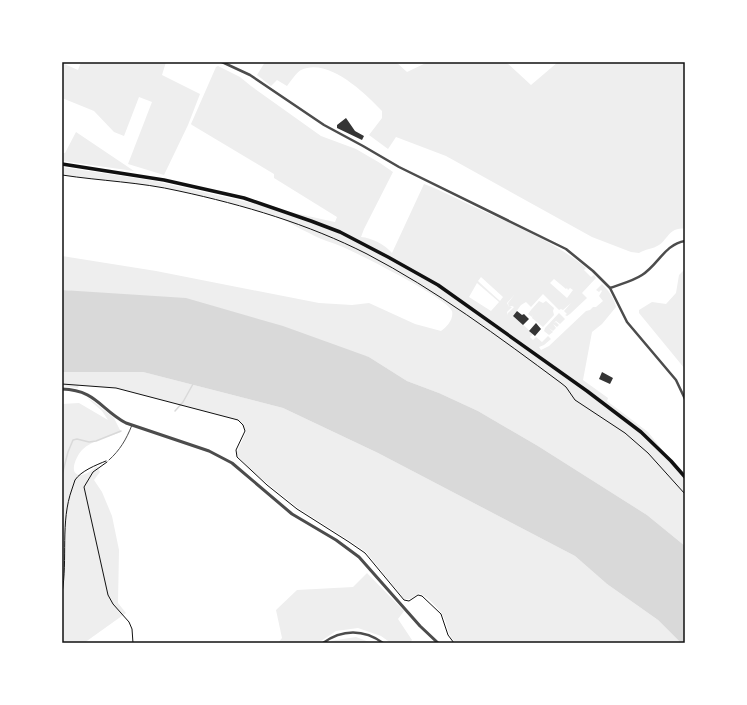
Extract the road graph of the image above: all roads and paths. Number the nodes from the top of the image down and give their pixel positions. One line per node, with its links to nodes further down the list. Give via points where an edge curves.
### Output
1 (222, 62): 5 (street, via 250,75 324,126 399,167 566,249)
2 (62, 164): 12 (main road, via 164,180 244,198 340,232 438,285 640,432)
3 (62, 175): 13 (path, via 154,186 238,205 312,229 367,254 428,289 561,383 575,400 637,443)
4 (685, 241): 5 (street, via 671,246 642,275)
5 (610, 288): 8 (street, via 627,322 676,380)
6 (62, 384): 11 (path, via 111,387 238,420 245,431 236,454)
7 (62, 389): 9 (street, via 85,393 118,418)
8 (685, 399)
9 (132, 425): 10 (lane, via 126,440); 18 (street, via 209,451 232,463 292,514 359,557 414,620)
10 (109, 460): 14 (path, via 86,471 75,480 66,509); 15 (path, via 93,472 84,487 108,595 129,622)
11 (255, 475)
12 (685, 477)
13 (685, 494)
14 (62, 593)
15 (133, 643)
16 (323, 643): 17 (street, via 336,635 356,631)
17 (383, 643)
18 (438, 643)

